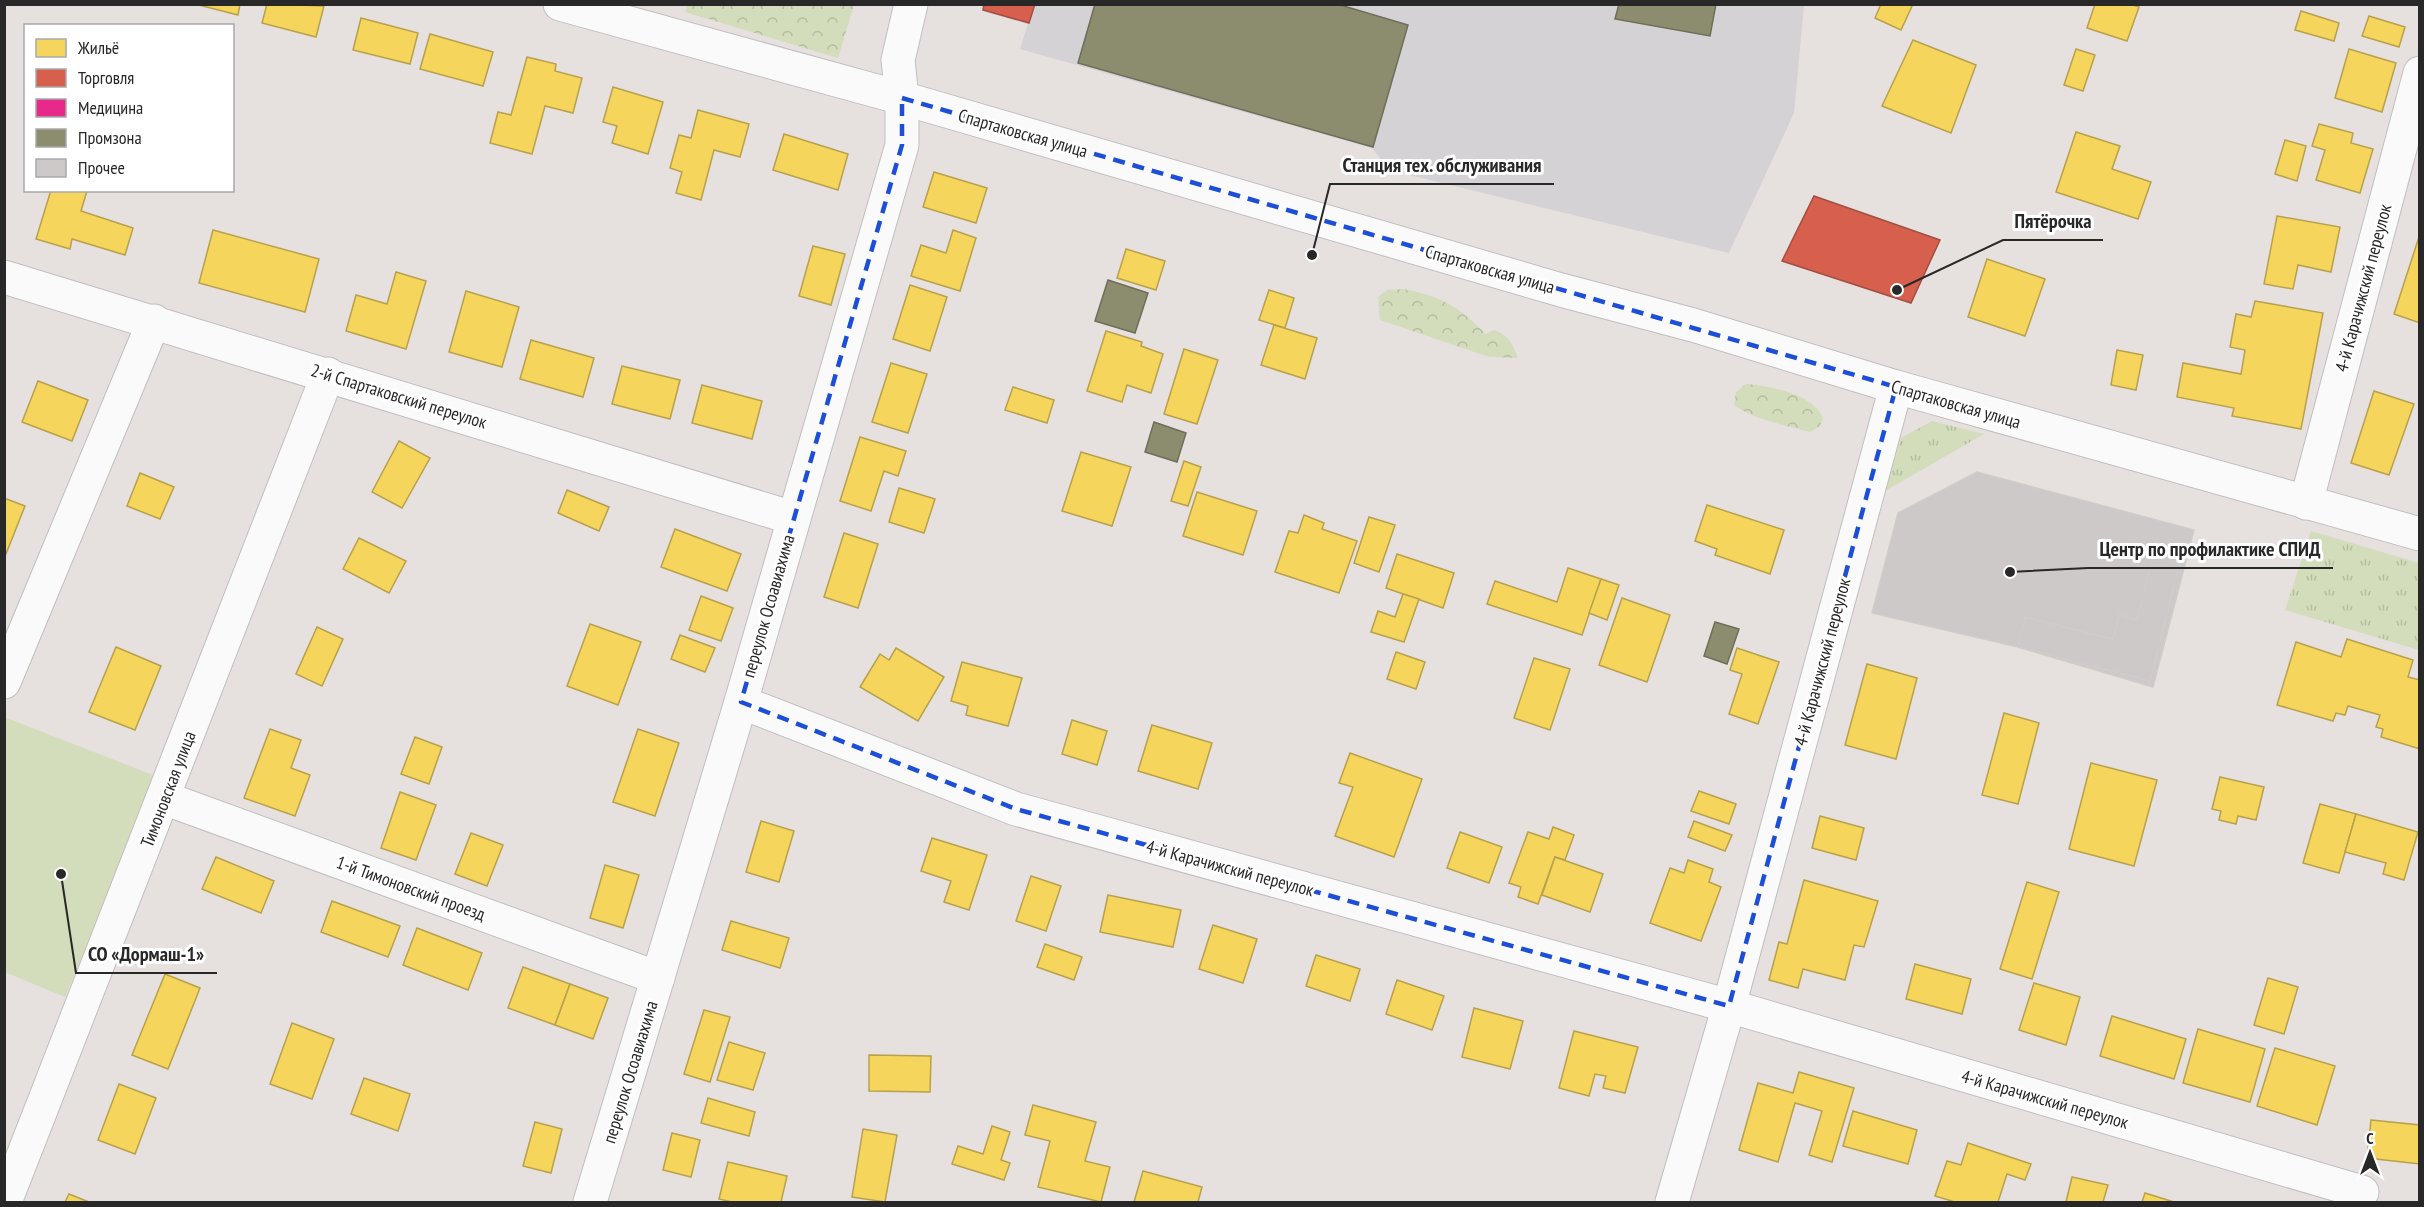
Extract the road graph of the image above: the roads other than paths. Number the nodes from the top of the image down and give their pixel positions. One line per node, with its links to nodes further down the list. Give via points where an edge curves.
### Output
1 (560, 4): 4 (street, Спартаковская улица)
2 (911, 4): 4 (street, переулок Осоавиахима, via 898,60)
3 (2420, 73): 9 (street, 4-й Карачижский переулок)
4 (902, 99): 8 (street, Спартаковская улица, via 1693,325); 10 (street, переулок Осоавиахима, via 902,145)
5 (4, 277): 6 (street, 2-й Спартаковский переулок)
6 (154, 321): 7 (street, 2-й Спартаковский переулок); 12 (street)
7 (328, 374): 10 (street, 2-й Спартаковский переулок); 14 (street, Тимоновская улица)
8 (1896, 387): 9 (street, Спартаковская улица); 16 (street, 4-й Карачижский переулок)
9 (2306, 503): 11 (street, Спартаковская улица)
10 (793, 518): 13 (street, переулок Осоавиахима)
11 (2420, 534)
12 (4, 682)
13 (741, 702): 15 (street, переулок Осоавиахима); 16 (street, 4-й Карачижский переулок, via 1016,809)
14 (164, 798): 15 (street, 1-й Тимоновский проезд); 18 (street, Тимоновская улица)
15 (658, 978): 19 (street, переулок Осоавиахима)
16 (1729, 1006): 17 (street, 4-й Карачижский переулок); 20 (street, 4-й Карачижский переулок)
17 (2362, 1192)
18 (6, 1203)
19 (590, 1203)
20 (1672, 1203)

